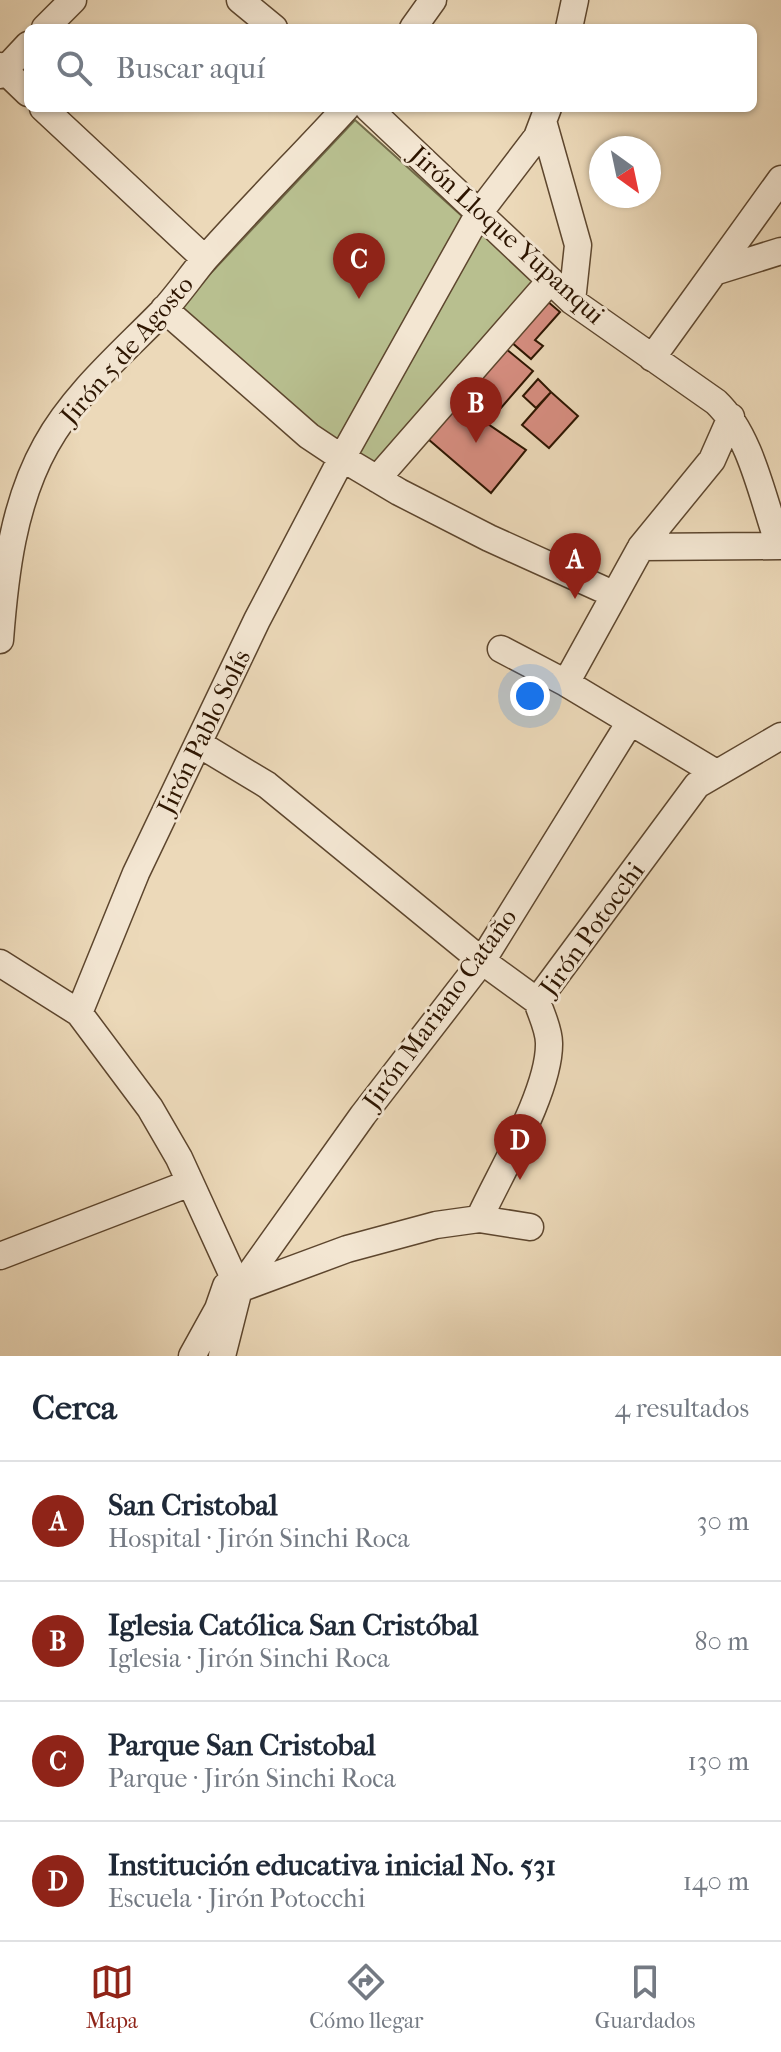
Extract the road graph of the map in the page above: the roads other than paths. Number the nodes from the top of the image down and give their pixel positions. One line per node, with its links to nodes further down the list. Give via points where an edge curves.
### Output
1 (73, 0): 5 (street)
2 (240, 0): 6 (street)
3 (433, 0): 7 (street)
4 (575, 0): 8 (street)
5 (49, 24)
6 (269, 24)
7 (416, 24)
8 (570, 24)
9 (24, 49): 10 (street)
10 (1, 70): 11 (street)
11 (24, 90)
12 (47, 112): 19 (street)
13 (342, 112): 19 (street, Jirón 5 de Agosto)
14 (372, 112): 17 (street, Jirón Lloque Yupanqui)
15 (545, 115): 17 (street, via 537,137); 22 (street, via 578,245)
16 (781, 179): 20 (street)
17 (479, 213): 21 (street, Jirón Lloque Yupanqui); 26 (street, Jirón Pablo Solís)
18 (781, 251): 20 (street)
19 (205, 259): 23 (street, Jirón 5 de Agosto)
20 (717, 271): 24 (street)
21 (550, 281): 22 (street, Jirón Lloque Yupanqui); 27 (street)
22 (572, 301): 24 (street, Jirón Lloque Yupanqui)
23 (164, 309): 26 (street, via 309,436); 28 (street, Jirón 5 de Agosto, via 74,405 46,444)
24 (652, 358): 25 (street, Jirón Lloque Yupanqui)
25 (731, 417): 29 (street, Jirón Lloque Yupanqui); 30 (street, via 712,460)
26 (342, 458): 27 (street); 37 (street, Jirón Pablo Solís)
27 (377, 479): 31 (street)
28 (8, 523): 32 (street, Jirón 5 de Agosto)
29 (780, 546): 30 (street)
30 (641, 547): 31 (street)
31 (613, 594): 34 (street)
32 (0, 640)
33 (501, 649): 34 (street)
34 (566, 683): 35 (street)
35 (630, 722): 38 (street); 39 (street, Jirón Mariano Cataño)
36 (781, 736): 38 (street, Jirón Potocchi)
37 (199, 744): 39 (street, via 267,785); 42 (street, Jirón Pablo Solís, via 136,873)
38 (716, 773): 41 (street, Jirón Potocchi, via 697,785)
39 (482, 961): 41 (street); 47 (street, Jirón Mariano Cataño)
40 (0, 963): 42 (street)
41 (537, 1001): 44 (street, Jirón Potocchi, via 549,1040 547,1065)
42 (79, 1013): 43 (street, via 150,1108)
43 (190, 1183): 46 (street); 47 (street)
44 (479, 1219): 45 (street); 47 (street, via 436,1225)
45 (530, 1227)
46 (0, 1256)
47 (235, 1280): 48 (street); 49 (street)
48 (192, 1356)
49 (222, 1356)

